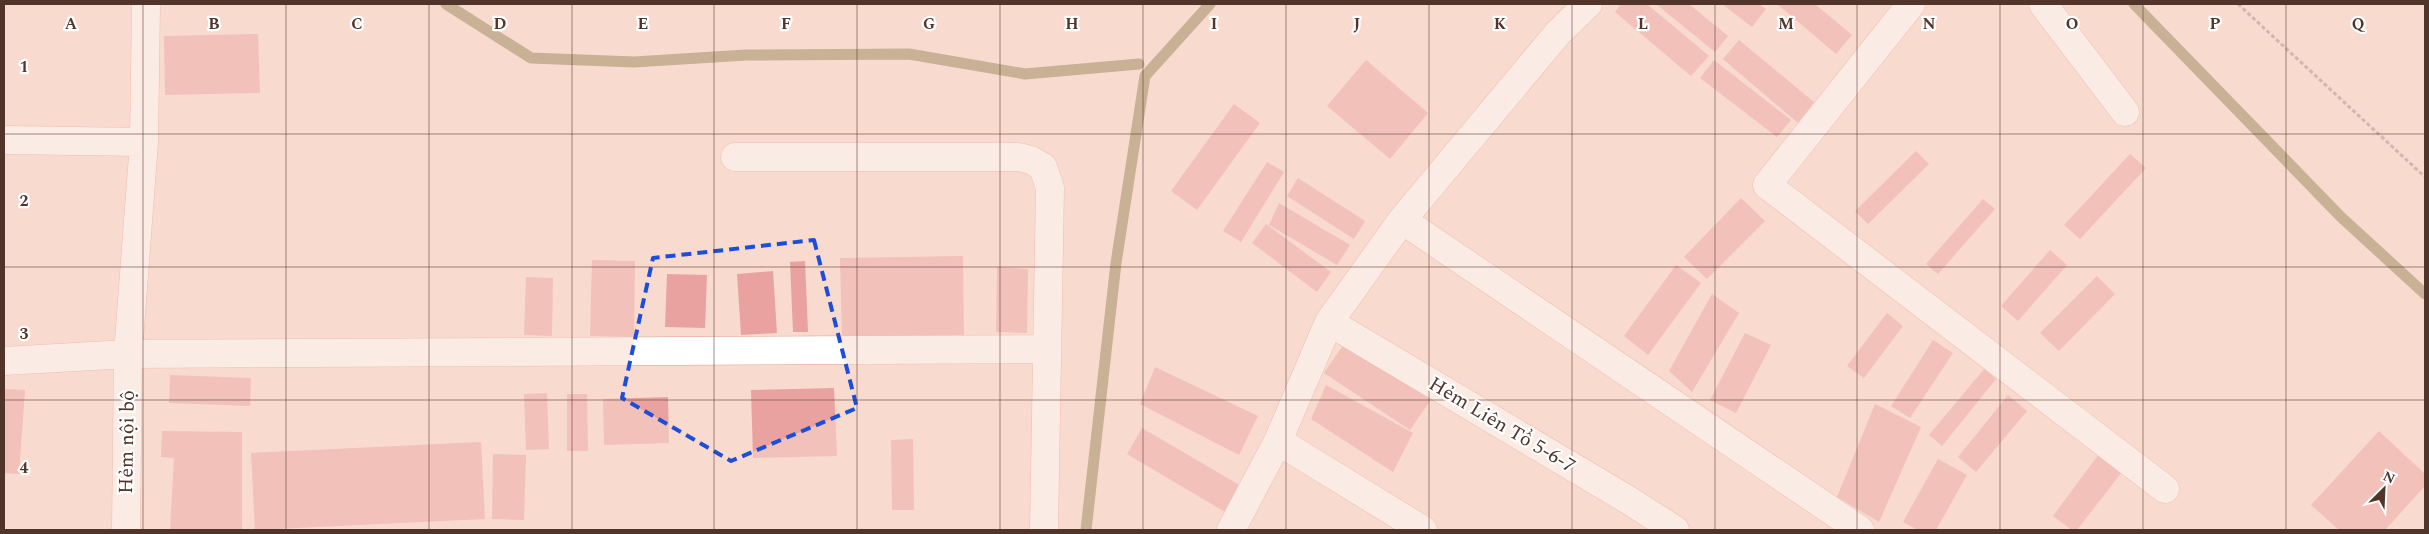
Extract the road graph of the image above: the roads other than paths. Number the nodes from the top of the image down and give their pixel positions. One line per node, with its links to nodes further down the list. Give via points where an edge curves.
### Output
1 (146, 4): 7 (street, Hẻm nội bộ)
2 (1588, 4): 9 (street, via 1558,33)
3 (1911, 4): 15 (street, via 1766,185)
4 (2043, 4): 5 (street)
5 (2125, 112)
6 (4, 140): 7 (street)
7 (144, 142): 12 (street, Hẻm nội bộ)
8 (735, 157): 11 (street, via 1019,157 1044,167 1050,188)
9 (1402, 220): 10 (street); 21 (street)
10 (1329, 322): 14 (street); 20 (street, Hẻm Liên Tổ 5-6-7)
11 (1045, 349): 12 (street); 17 (street)
12 (128, 354): 13 (street); 16 (street, Hẻm nội bộ)
13 (4, 361)
14 (1278, 441): 18 (street); 19 (street)
15 (2165, 489)
16 (126, 530)
17 (1044, 530)
18 (1231, 530)
19 (1423, 530)
20 (1675, 530)
21 (1860, 530)

